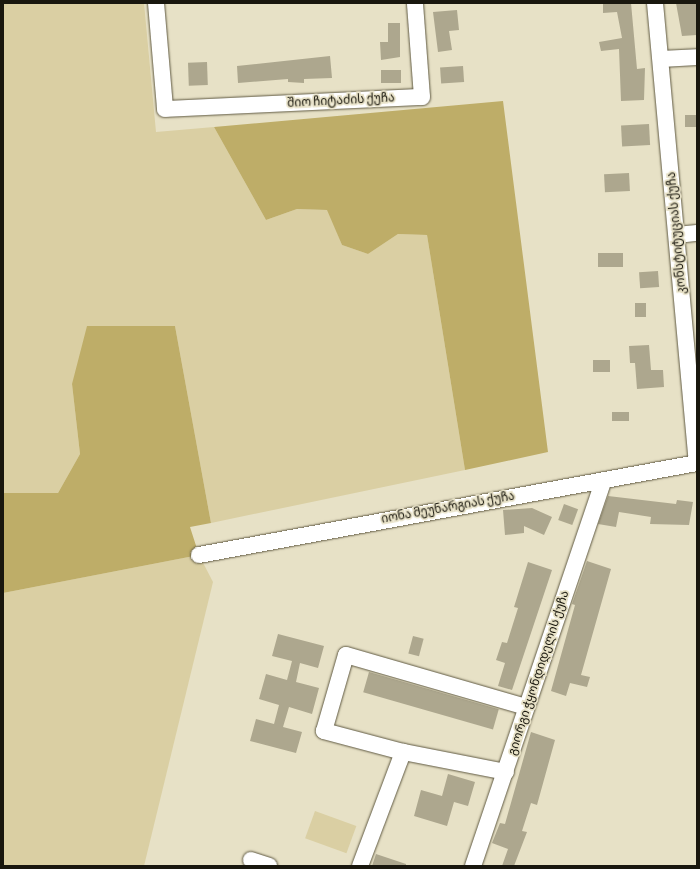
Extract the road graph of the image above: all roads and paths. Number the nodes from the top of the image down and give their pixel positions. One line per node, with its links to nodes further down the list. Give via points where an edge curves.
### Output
1 (156, 3): 2 (street, შიო ჩიტაძის ქუჩა, via 165,109 422,97)
2 (415, 3)
3 (655, 3): 5 (street, კონსტიტუციას ქუჩა)
4 (697, 57): 5 (street)
5 (660, 60): 7 (street, კონსტიტუციას ქუჩა)
6 (697, 233): 7 (street)
7 (677, 235): 8 (street, კონსტიტუციას ქუჩა)
8 (697, 463): 9 (street, იონა მეუნარგიას ქუჩა)
9 (604, 481): 10 (street, იონა მეუნარგიას ქუჩა); 11 (street, გიორგი ჭყონდიდელის ქუჩა)
10 (199, 554)
11 (526, 707): 12 (street, via 346,655 324,731); 13 (street, გიორგი ჭყონდიდელის ქუჩა)
12 (402, 752): 13 (street); 16 (street)
13 (506, 772): 17 (street, გიორგი ჭყონდიდელის ქუჩა)
14 (252, 860): 15 (street)
15 (269, 866)
16 (360, 866)
17 (473, 866)

